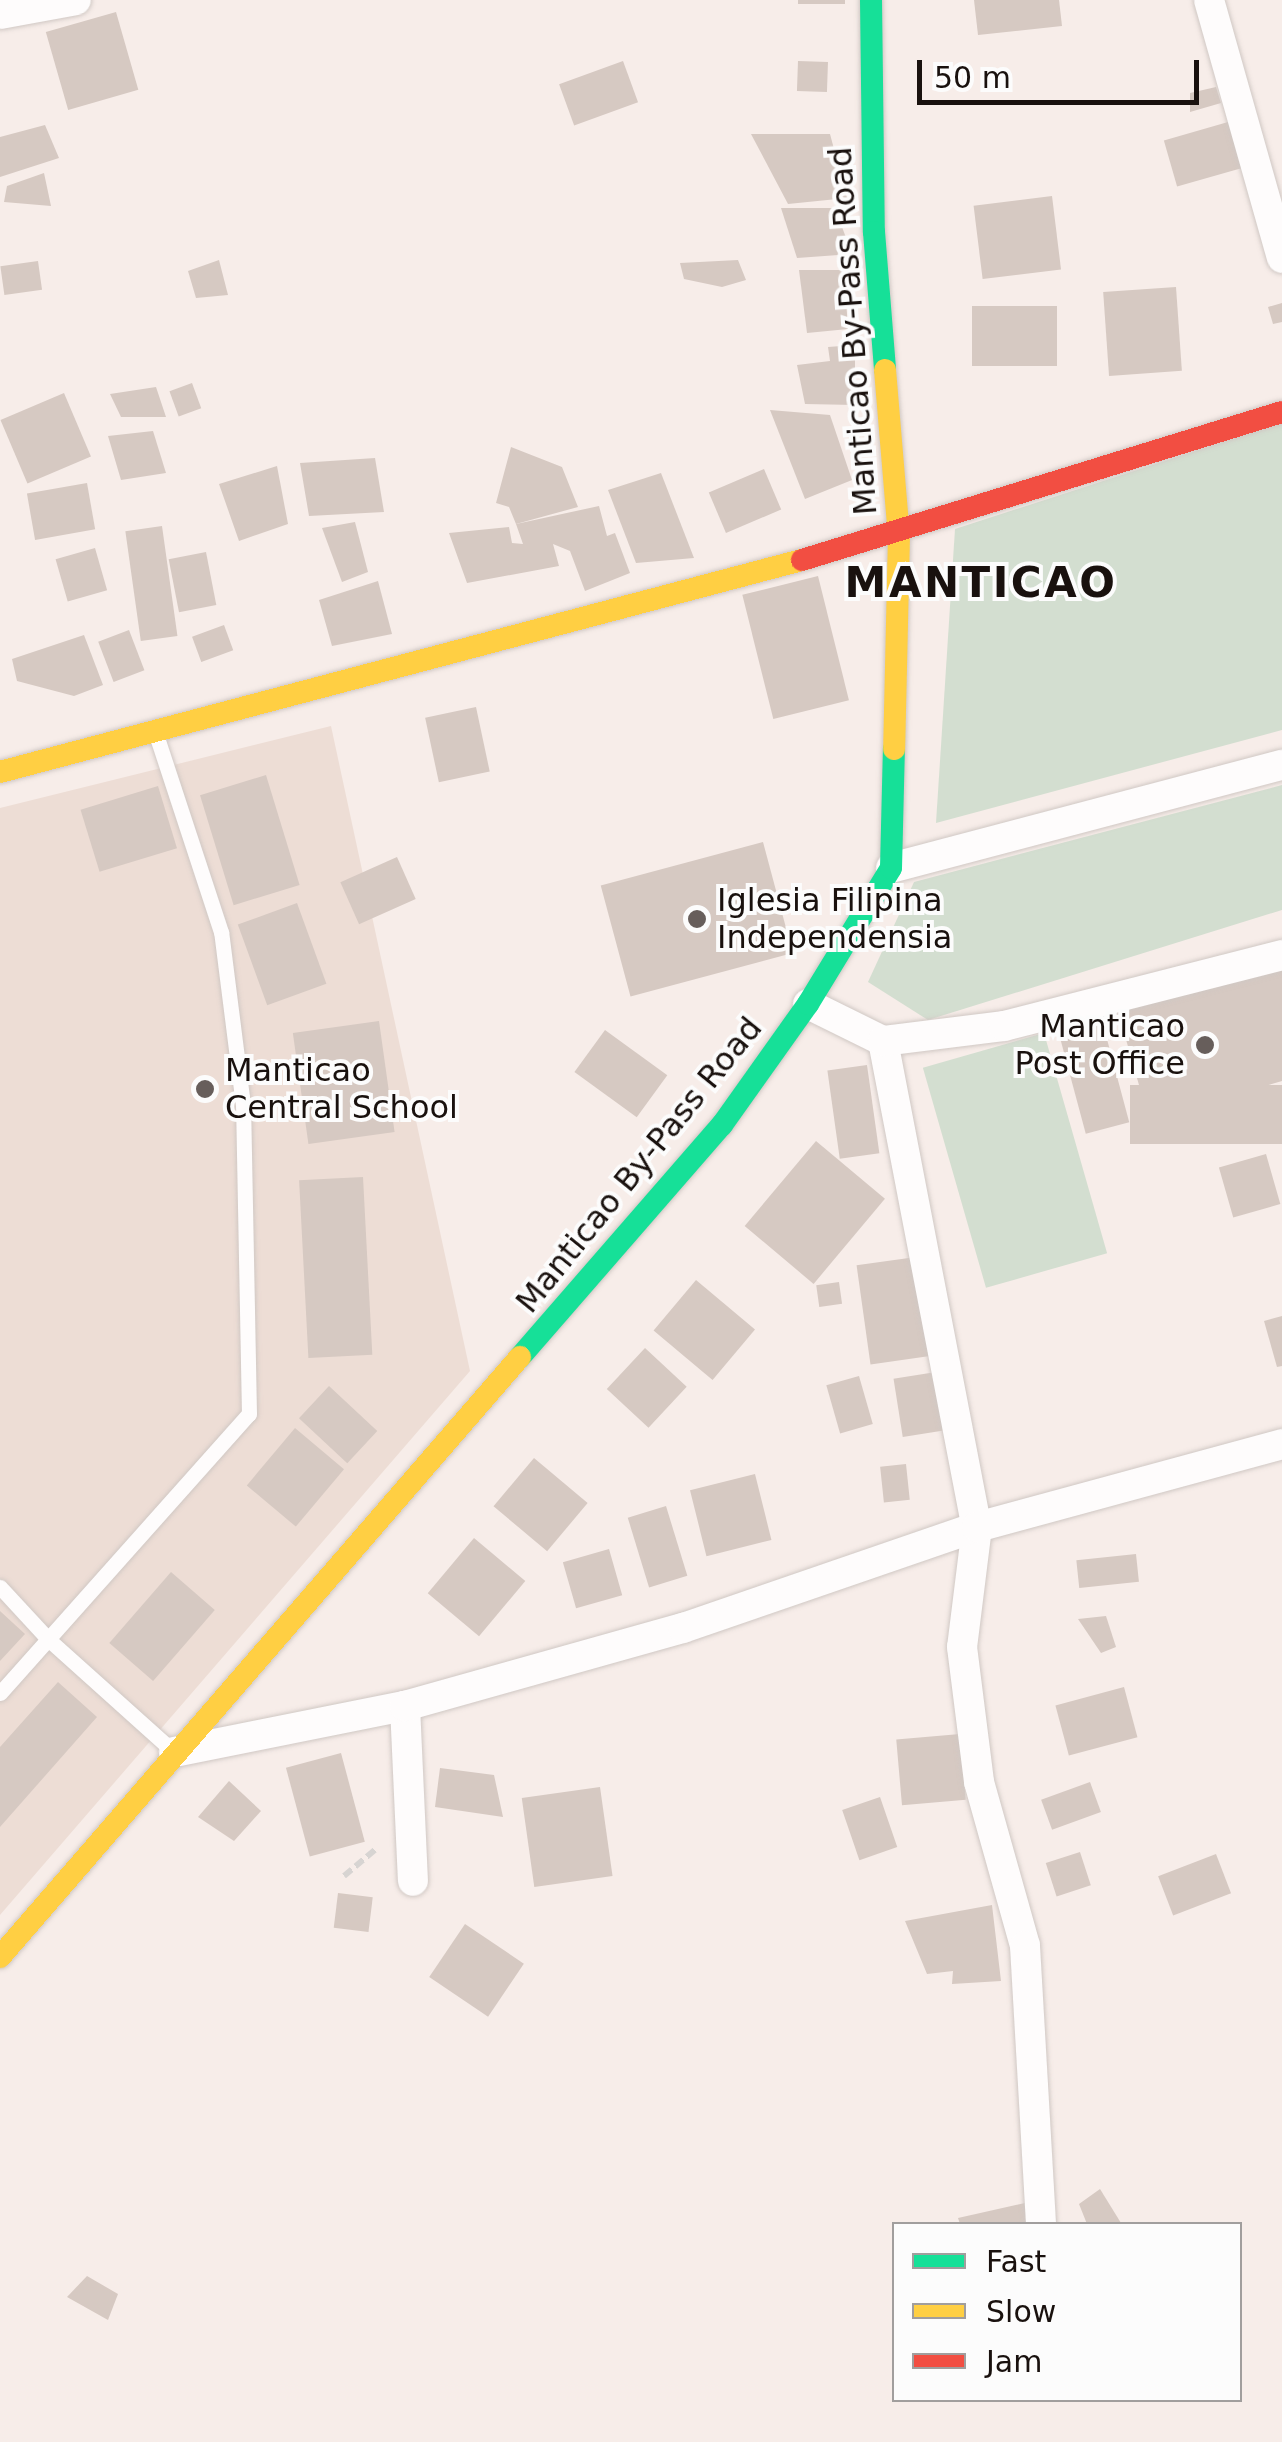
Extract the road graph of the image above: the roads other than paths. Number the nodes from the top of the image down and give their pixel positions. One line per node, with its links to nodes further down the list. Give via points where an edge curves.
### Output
1 (76, 0): 4 (street)
2 (872, 0): 7 (street, Manticao By-Pass Road, via 874,232)
3 (1209, 0): 5 (street)
4 (0, 14)
5 (1282, 258)
6 (1282, 412): 7 (street)
7 (898, 535): 8 (street); 11 (street, Manticao By-Pass Road)
8 (155, 732): 10 (street); 18 (lane, via 221,932 243,1105 249,1414)
9 (1282, 765): 11 (street)
10 (0, 772)
11 (891, 868): 13 (street, Manticao By-Pass Road)
12 (1282, 955): 14 (street, via 1004,1026)
13 (808, 1004): 14 (street); 21 (street, Manticao By-Pass Road, via 722,1125 602,1270)
14 (883, 1041): 16 (street)
15 (1282, 1444): 16 (street)
16 (977, 1527): 20 (street, via 682,1628); 24 (street, via 962,1646 979,1782 1025,1946)
17 (0, 1587): 18 (lane)
18 (48, 1639): 19 (lane); 21 (lane)
19 (0, 1693)
20 (405, 1706): 21 (street); 22 (street)
21 (174, 1752): 23 (street, Manticao By-Pass Road)
22 (413, 1880)
23 (0, 1958)
24 (1041, 2222)

